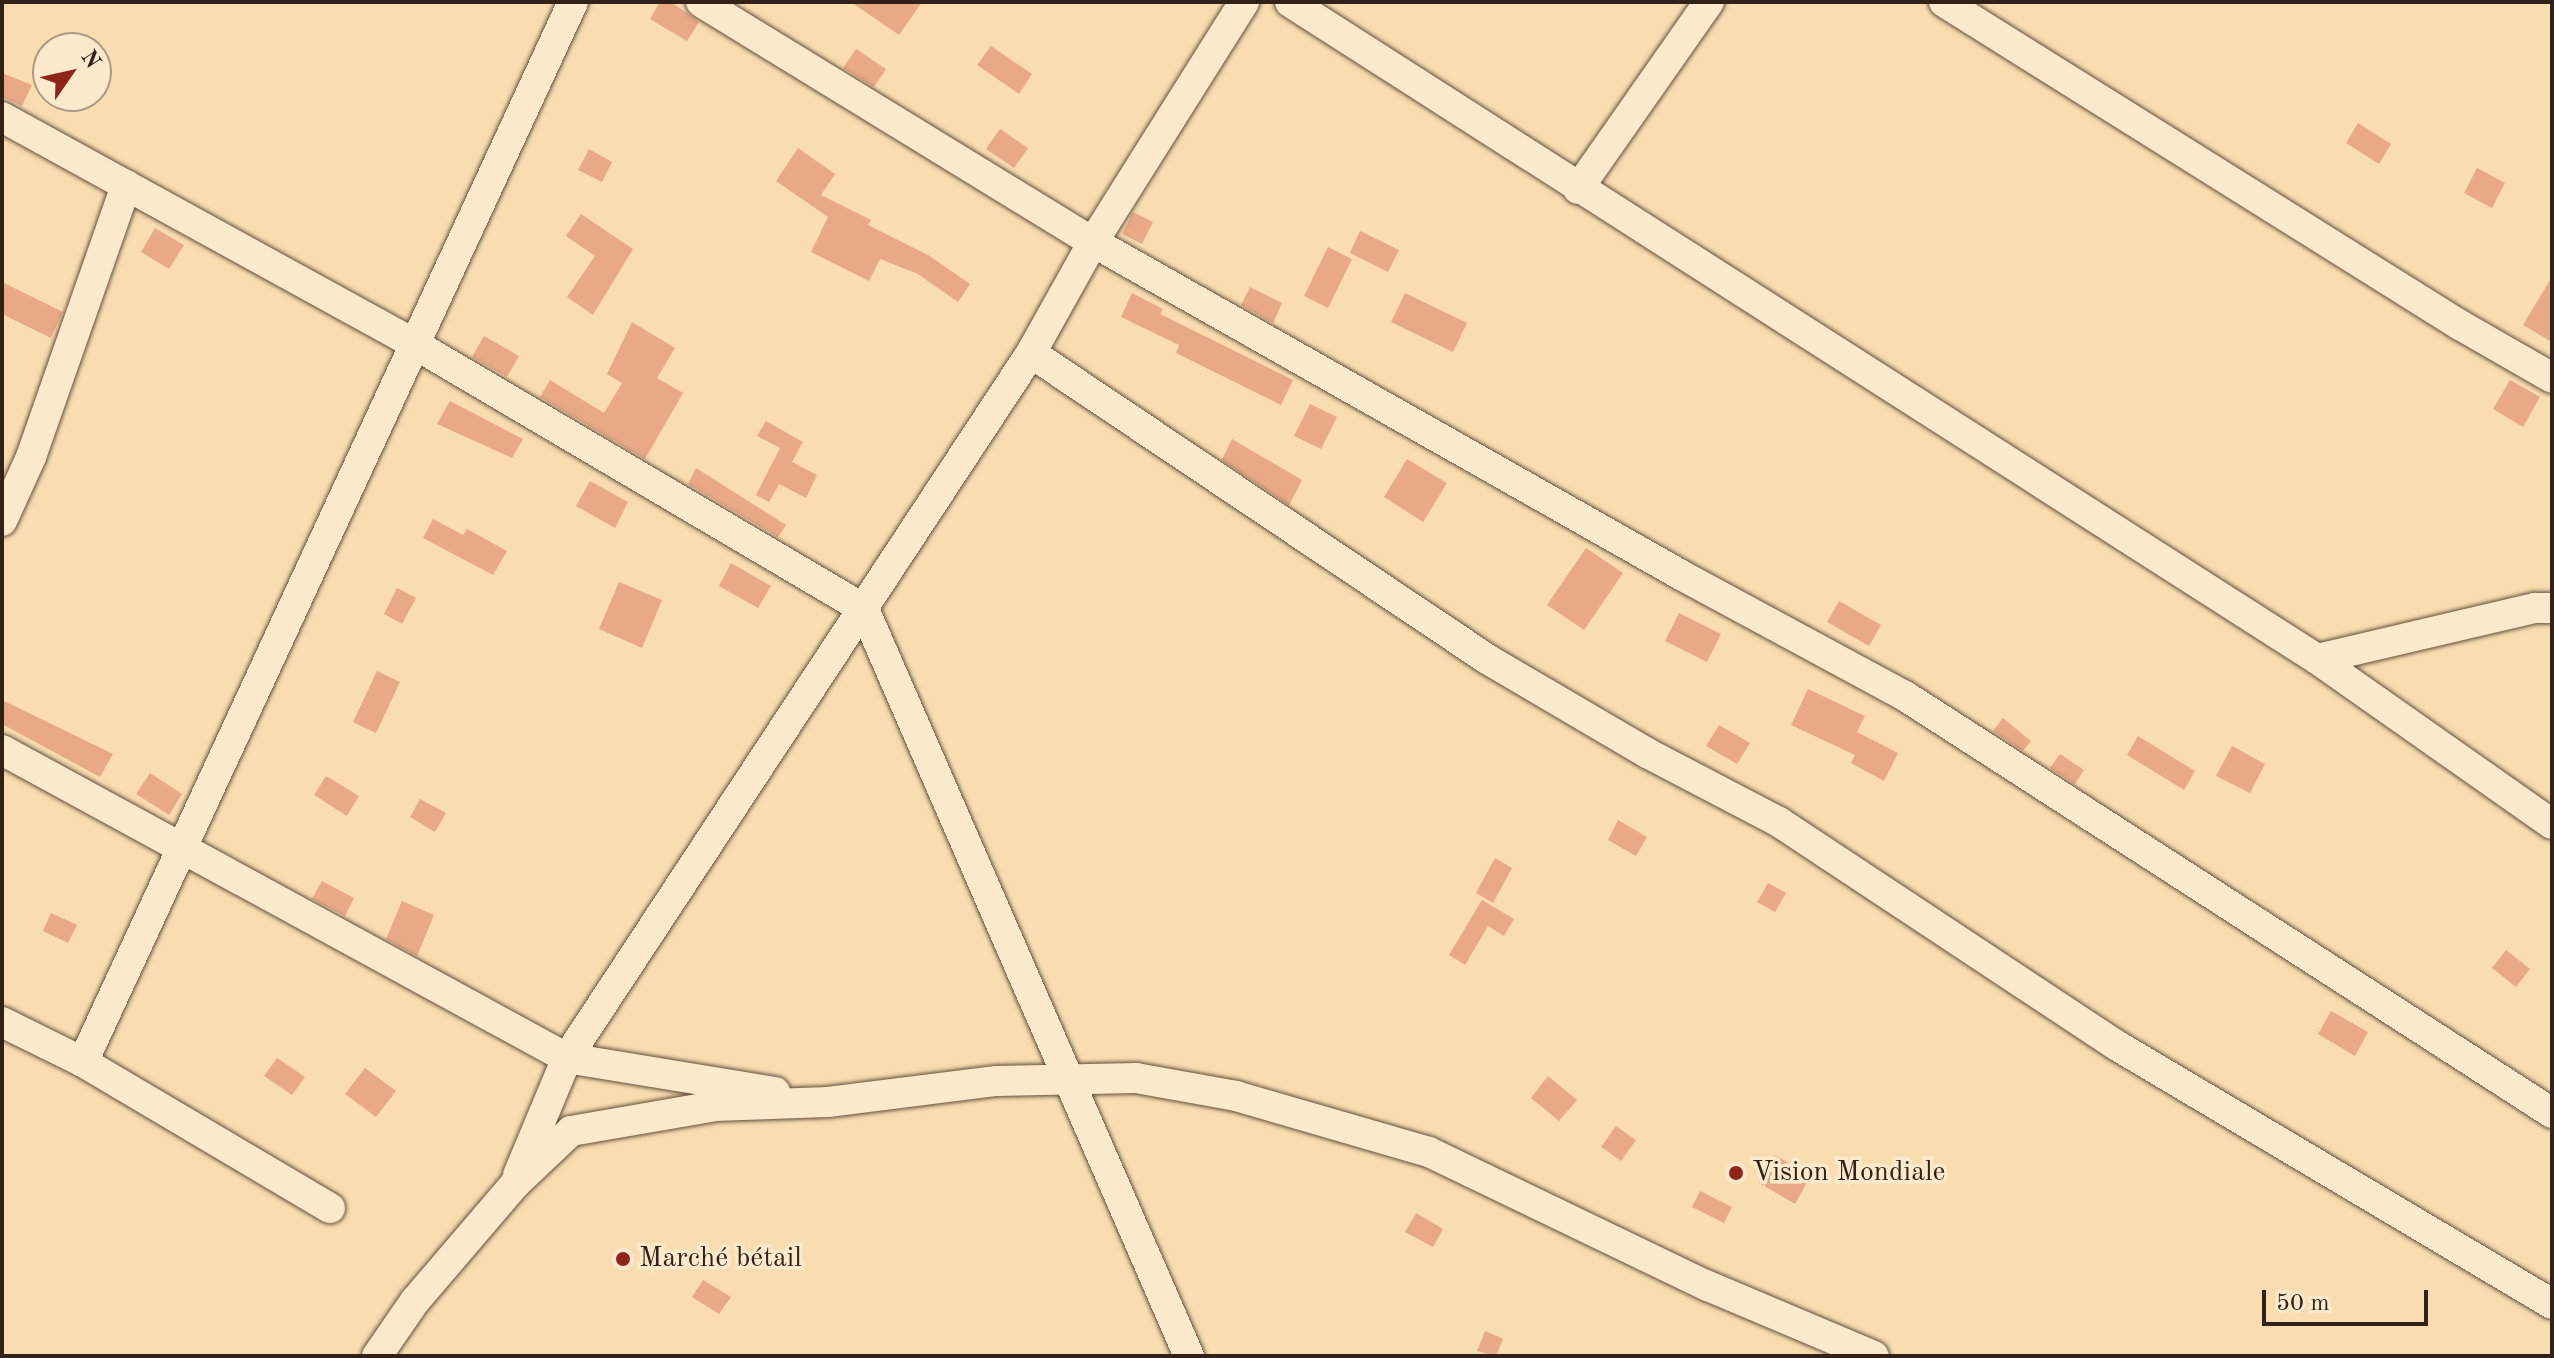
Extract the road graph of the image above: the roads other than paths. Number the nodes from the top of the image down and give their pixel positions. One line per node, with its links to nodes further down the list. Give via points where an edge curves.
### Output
1 (573, 2): 11 (street)
2 (701, 2): 10 (street)
3 (1244, 2): 10 (street)
4 (1290, 2): 9 (street)
5 (1709, 2): 9 (street)
6 (1944, 2): 13 (street)
7 (2, 117): 8 (street)
8 (126, 185): 11 (street); 14 (street, via 31,457)
9 (1578, 189): 17 (street)
10 (1093, 242): 12 (street); 26 (street, via 1905,696)
11 (416, 345): 16 (street); 20 (street)
12 (1031, 353): 16 (street); 29 (street, via 1487,659 1647,753 1779,822 2116,1045)
13 (2552, 378)
14 (2, 521)
15 (2546, 604): 17 (street)
16 (864, 609): 22 (street); 24 (street)
17 (2317, 659): 19 (street)
18 (2, 750): 20 (street)
19 (2552, 824)
20 (179, 849): 22 (street); 23 (street)
21 (2, 1022): 23 (street)
22 (567, 1058): 25 (street); 27 (street)
23 (83, 1062): 28 (street)
24 (1069, 1080): 25 (street, via 997,1081); 31 (street); 32 (street, via 1136,1078 1236,1096 1429,1152 1708,1286)
25 (828, 1102): 27 (street, via 715,1106 571,1131)
26 (2552, 1113)
27 (515, 1184): 30 (street, via 415,1301)
28 (330, 1208)
29 (2552, 1304)
30 (377, 1356)
31 (1189, 1356)
32 (1874, 1356)

